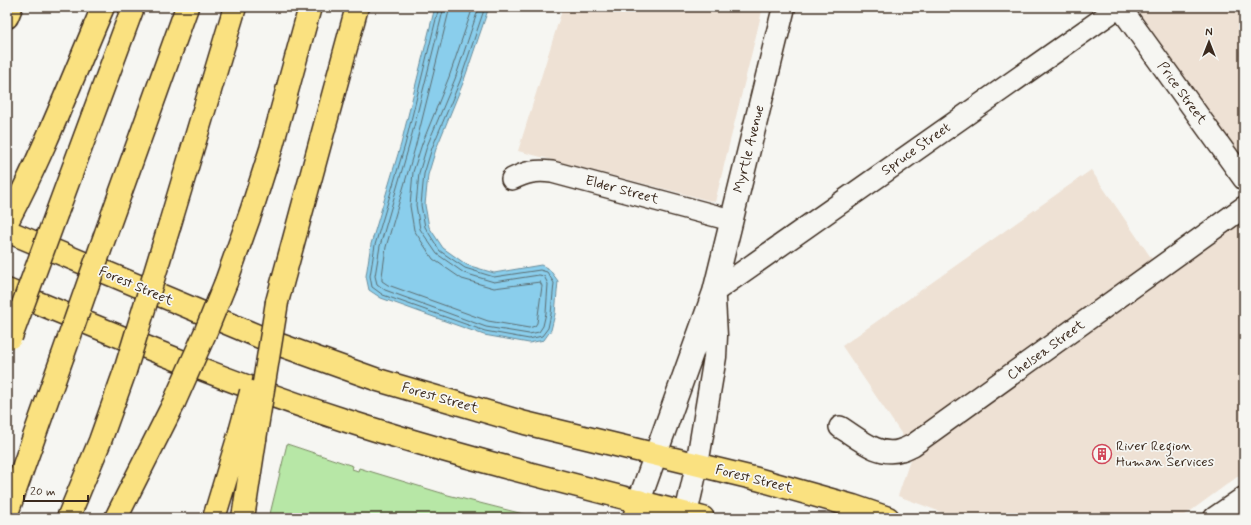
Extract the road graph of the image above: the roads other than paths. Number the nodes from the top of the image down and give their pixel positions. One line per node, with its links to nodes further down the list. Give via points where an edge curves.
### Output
1 (11, 7): 10 (main road)
2 (103, 7): 15 (main road)
3 (132, 7): 19 (main road, bridge)
4 (187, 7): 26 (main road, bridge)
5 (235, 7): 28 (main road, bridge, via 125,371)
6 (310, 7): 29 (main road, bridge, via 271,149 226,282 173,404)
7 (357, 7): 21 (main road, bridge, via 277,302)
8 (784, 7): 14 (street, Myrtle Avenue)
9 (1120, 7): 12 (street, Price Street); 18 (street, Spruce Street)
10 (7, 16)
11 (512, 179): 14 (street, Elder Street, via 526,172 552,172)
12 (1244, 179)
13 (1244, 207): 20 (street, Chelsea Street, via 913,445 900,451 877,450)
14 (732, 220): 18 (street, Myrtle Avenue)
15 (7, 222)
16 (7, 232): 22 (main road, Forest Street, via 341,368 489,413)
17 (7, 290): 25 (main road, via 134,343 343,420)
18 (714, 292): 22 (street, Myrtle Avenue); 23 (street, Myrtle Avenue, via 715,357)
19 (9, 343)
20 (840, 428)
21 (248, 435): 30 (main road); 31 (main road)
22 (655, 454): 23 (main road, Forest Street); 25 (street, Myrtle Avenue)
23 (696, 464): 27 (street, Myrtle Avenue); 32 (main road, Forest Street, via 794,489)
24 (1244, 498): 33 (street)
25 (636, 510): 27 (main road)
26 (7, 513)
27 (691, 517)
28 (68, 518)
29 (116, 518)
30 (214, 518)
31 (243, 518)
32 (888, 518)
33 (1215, 518)

